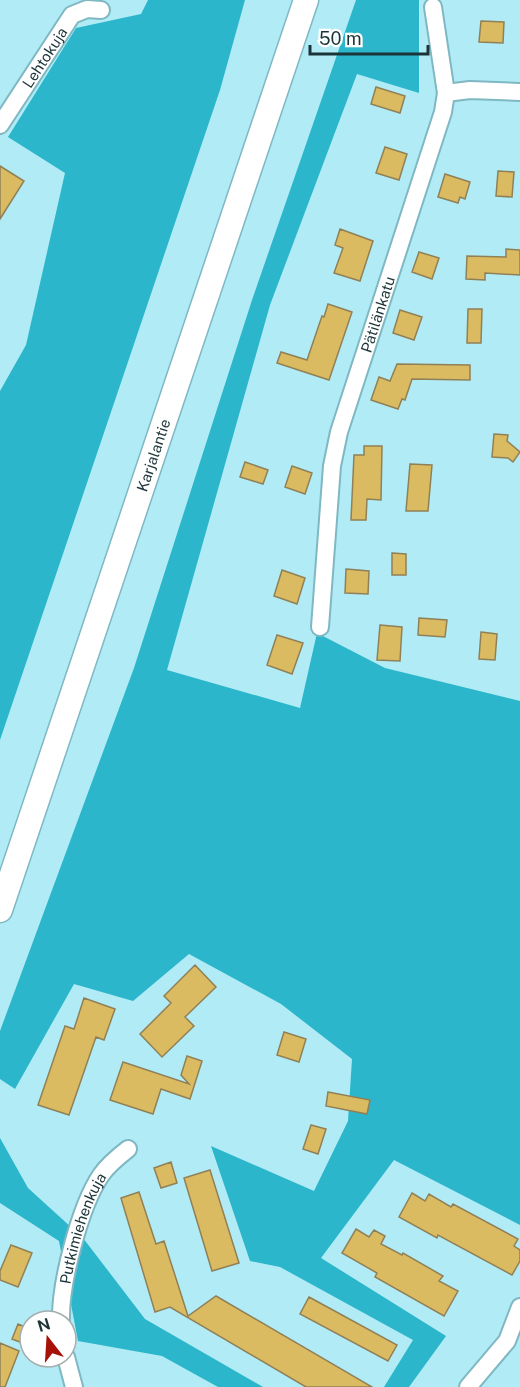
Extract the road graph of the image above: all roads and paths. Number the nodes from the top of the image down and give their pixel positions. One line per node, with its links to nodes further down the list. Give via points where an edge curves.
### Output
1 (306, 0): 8 (main road, Karjalantie)
2 (433, 7): 5 (street, Pätilänkatu)
3 (101, 10): 6 (street, Lehtokuja, via 87,9 72,15)
4 (520, 92): 5 (street)
5 (446, 93): 7 (street, Pätilänkatu, via 339,432 332,466)
6 (0, 124)
7 (320, 627)
8 (0, 910)
9 (128, 1149): 11 (street, Putkimiehenkuja, via 102,1173 83,1210)
10 (520, 1307): 14 (street, via 507,1341)
11 (61, 1309)
12 (69, 1369): 13 (street)
13 (74, 1387)
14 (468, 1387)

